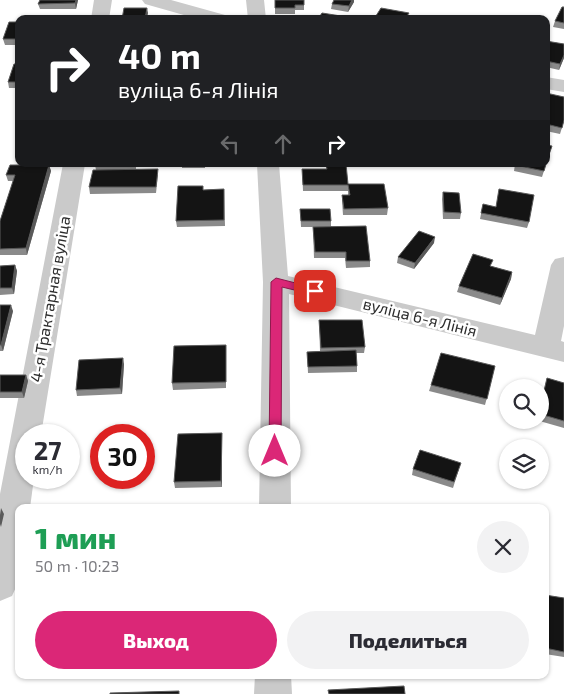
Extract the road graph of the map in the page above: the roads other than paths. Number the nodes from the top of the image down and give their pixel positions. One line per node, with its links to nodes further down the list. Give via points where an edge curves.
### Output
1 (103, 0): 4 (street)
2 (151, 0): 5 (street)
3 (255, 0): 6 (street)
4 (101, 15)
5 (205, 15)
6 (257, 15)
7 (550, 84): 8 (street)
8 (564, 86)
9 (73, 167): 14 (street, 4-я Трактарная вуліца)
10 (268, 167): 12 (street)
11 (564, 265): 13 (street)
12 (276, 282): 13 (street, вуліца 6-я Лінія); 16 (street)
13 (555, 350)
14 (28, 424)
15 (17, 489): 17 (street, 4-я Трактарная вуліца)
16 (275, 504)
17 (0, 585)
18 (274, 679): 19 (street)
19 (273, 694)

